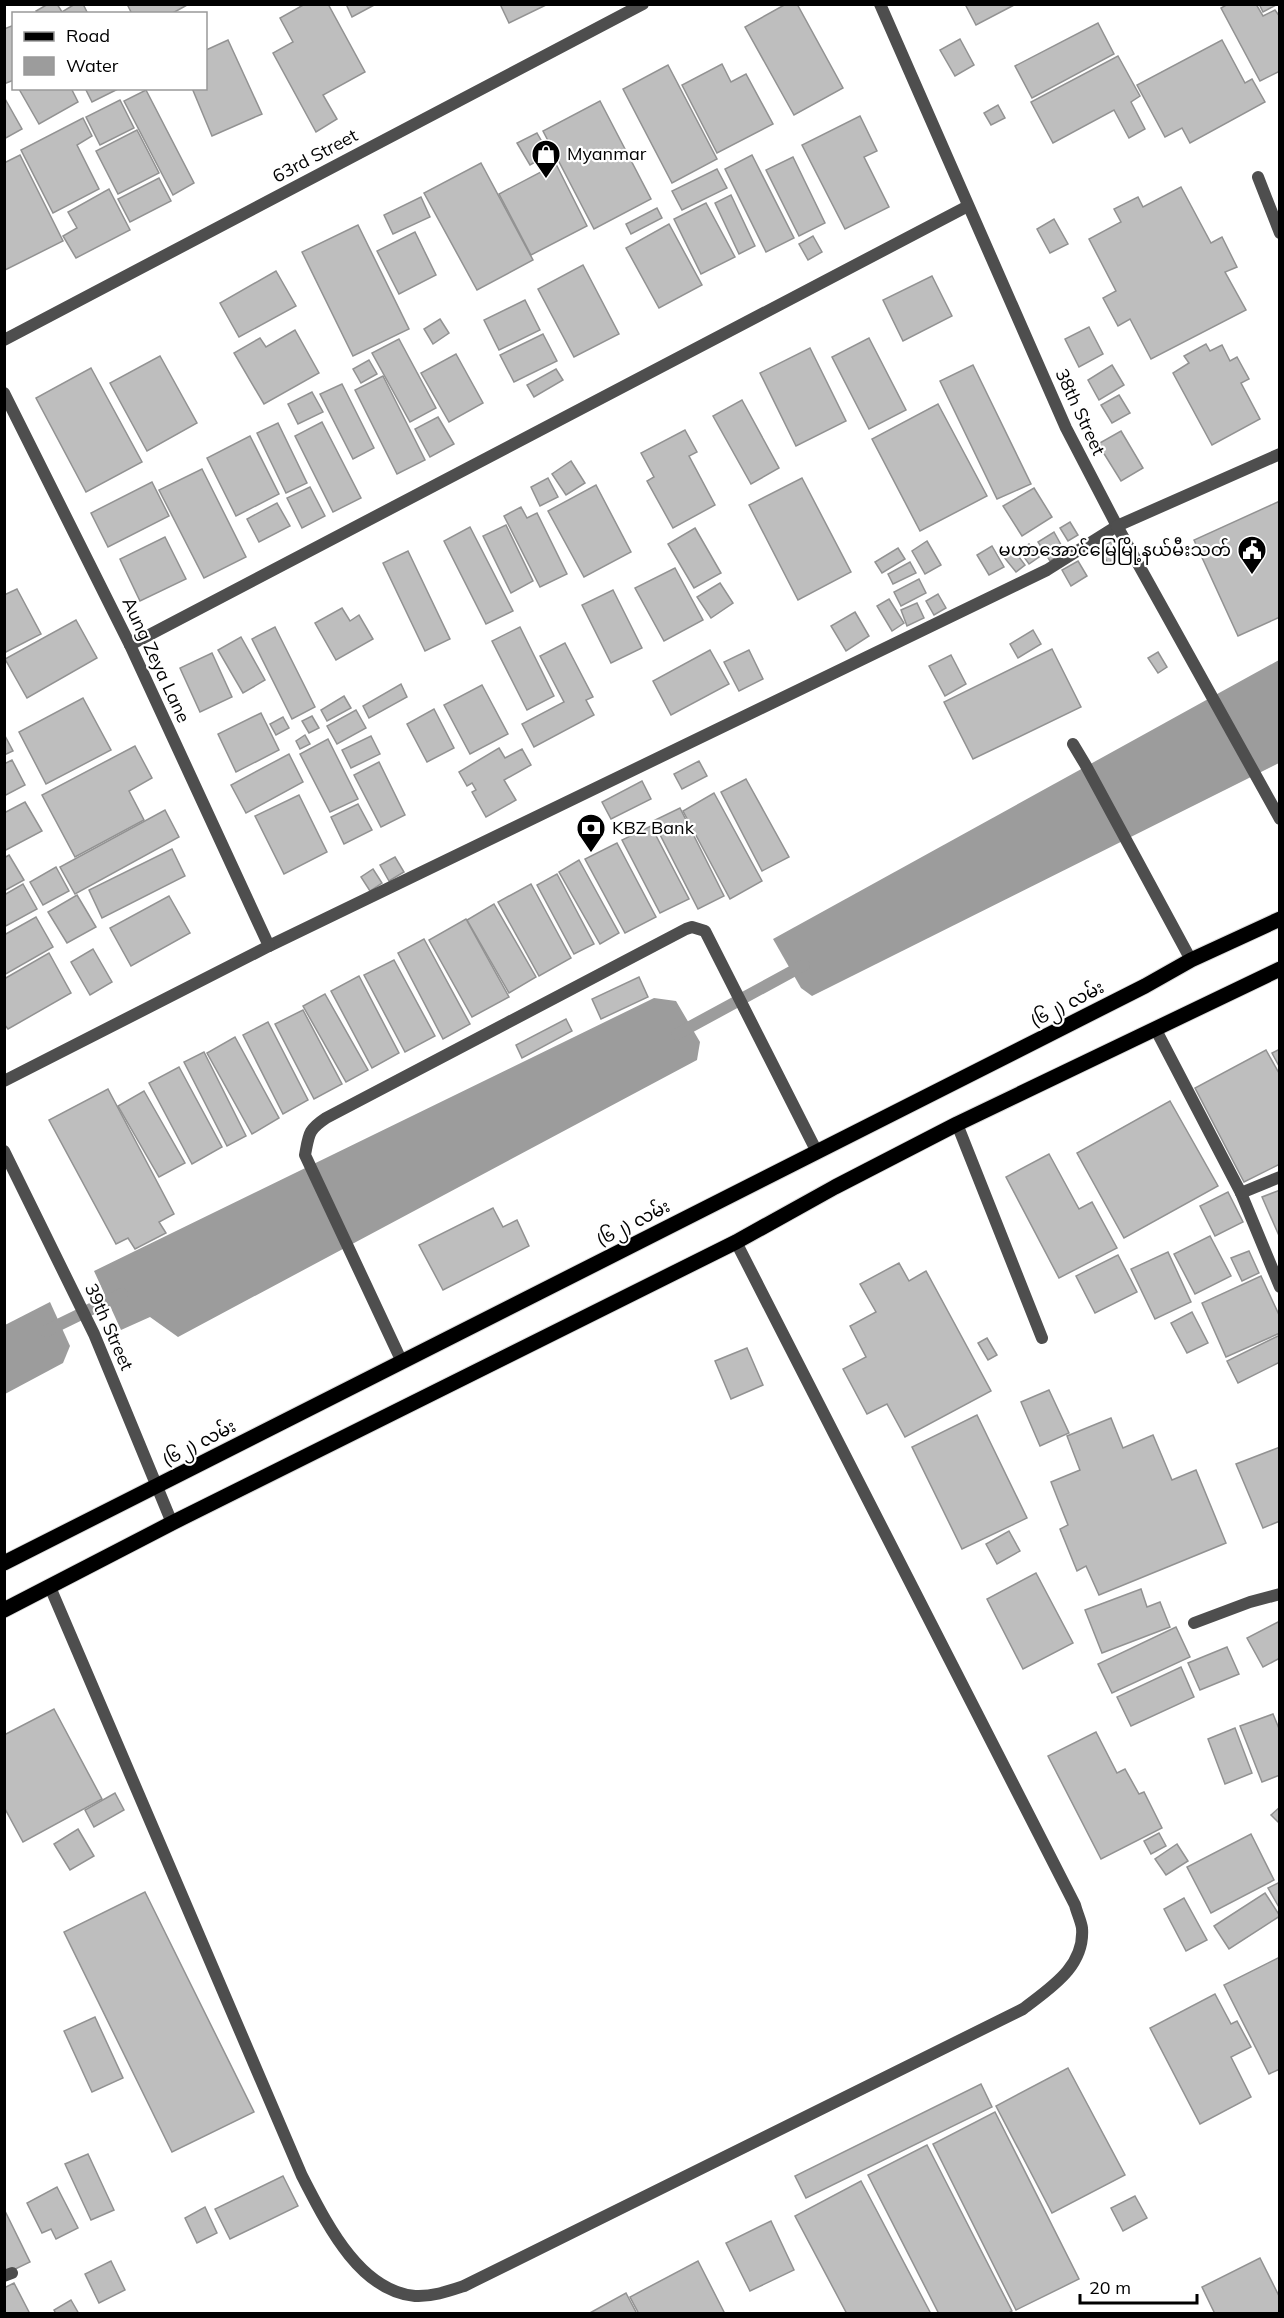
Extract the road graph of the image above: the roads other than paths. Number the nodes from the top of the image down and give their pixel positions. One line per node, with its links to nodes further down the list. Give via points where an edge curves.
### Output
1 (643, 4): 6 (street, 63rd Street)
2 (880, 4): 4 (street, 38th Street)
3 (1258, 177): 5 (street)
4 (968, 206): 9 (street, 38th Street, via 1066,428); 10 (street)
5 (1280, 233)
6 (4, 340)
7 (4, 393): 10 (street, Aung Zeya Lane)
8 (1280, 454): 9 (street)
9 (1116, 526): 12 (street, 38th Street); 14 (street, via 1047,570)
10 (130, 645): 14 (street, Aung Zeya Lane)
11 (1072, 744): 15 (street)
12 (1280, 819)
13 (1280, 919): 15 (main road, (၆၂) လမ်း)
14 (269, 946): 18 (street)
15 (1191, 960): 21 (main road, (၆၂) လမ်း)
16 (1280, 969): 17 (main road)
17 (1156, 1030): 19 (main road); 23 (street)
18 (4, 1081)
19 (957, 1124): 24 (main road); 26 (street)
20 (4, 1151): 28 (street, 39th Street, via 94,1334)
21 (817, 1152): 27 (main road, (၆၂) လမ်း); 27 (street, via 705,931 686,929 326,1118 310,1132 305,1155)
22 (1280, 1177): 23 (street)
23 (1241, 1193): 25 (street)
24 (736, 1242): 29 (main road); 31 (street, via 1075,1905 1082,1928 1081,1947 1075,1960 1067,1974 1023,2009 465,2286 415,2296 394,2291 373,2280 346,2251 302,2176)
25 (1280, 1287)
26 (1042, 1338)
27 (402, 1362): 28 (main road, (၆၂) လမ်း)
28 (157, 1486): 29 (street, 39th Street); 30 (main road, (၆၂) လမ်း)
29 (172, 1523): 31 (main road)
30 (4, 1563)
31 (50, 1587): 33 (main road)
32 (1280, 1594): 34 (street)
33 (4, 1610)
34 (1194, 1623)

